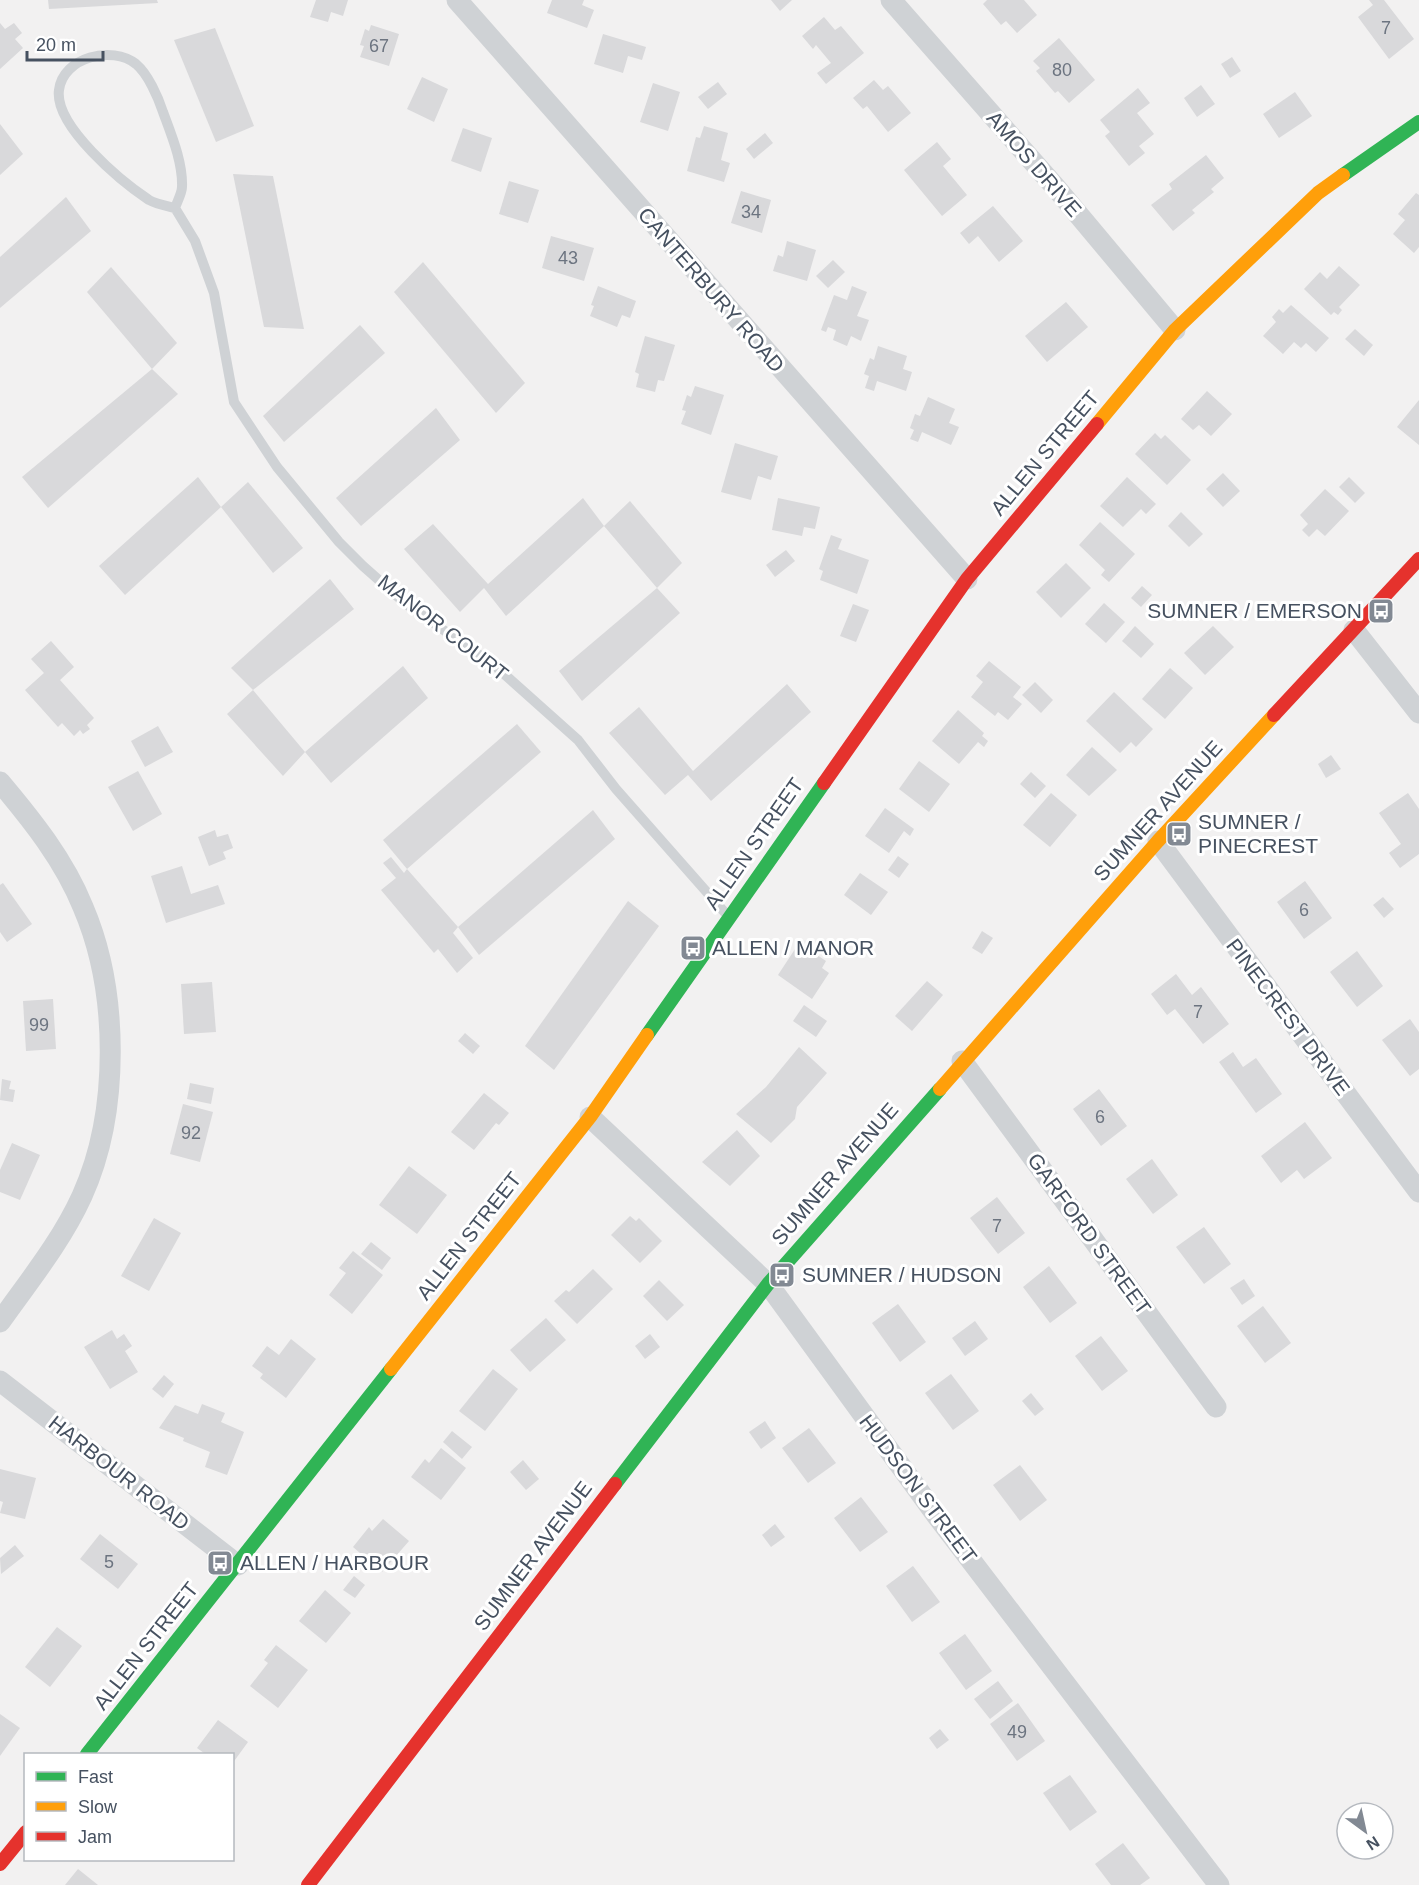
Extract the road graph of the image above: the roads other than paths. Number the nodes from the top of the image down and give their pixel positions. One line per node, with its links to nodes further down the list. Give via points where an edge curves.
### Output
1 (457, 0): 7 (street, CANTERBURY ROAD)
2 (891, 0): 5 (street, AMOS DRIVE)
3 (1419, 122): 5 (main road, ALLEN STREET, via 1318,193)
4 (175, 208): 4 (lane, via 151,201 120,177 78,136 63,115 59,90 67,71 83,59 114,54 136,64 158,98 174,144 182,187); 12 (lane, MANOR COURT, via 195,241 214,292 234,402 277,467 363,566 406,604 494,665 578,740)
5 (1175, 330): 7 (main road, ALLEN STREET)
6 (1419, 559): 8 (main road, SUMNER AVENUE)
7 (967, 579): 12 (main road, ALLEN STREET)
8 (1354, 630): 9 (street); 11 (main road, SUMNER AVENUE)
9 (1419, 713)
10 (0, 782): 17 (street, via 62,865 87,917 103,980 109,1060 99,1150 82,1195 60,1237)
11 (1158, 841): 13 (main road, SUMNER AVENUE); 15 (street, PINECREST DRIVE)
12 (729, 917): 14 (main road, ALLEN STREET)
13 (962, 1061): 16 (main road, SUMNER AVENUE); 19 (street, GARFORD STREET)
14 (590, 1117): 16 (street, HUDSON STREET); 20 (main road, ALLEN STREET)
15 (1419, 1192)
16 (768, 1284): 24 (main road, SUMNER AVENUE); 25 (street, HUDSON STREET, via 937,1516)
17 (0, 1322)
18 (0, 1381): 20 (street, HARBOUR ROAD)
19 (1216, 1407)
20 (238, 1565): 21 (main road, ALLEN STREET)
21 (89, 1753)
22 (24, 1834): 23 (main road)
23 (0, 1864)
24 (308, 1885)
25 (1219, 1885)

